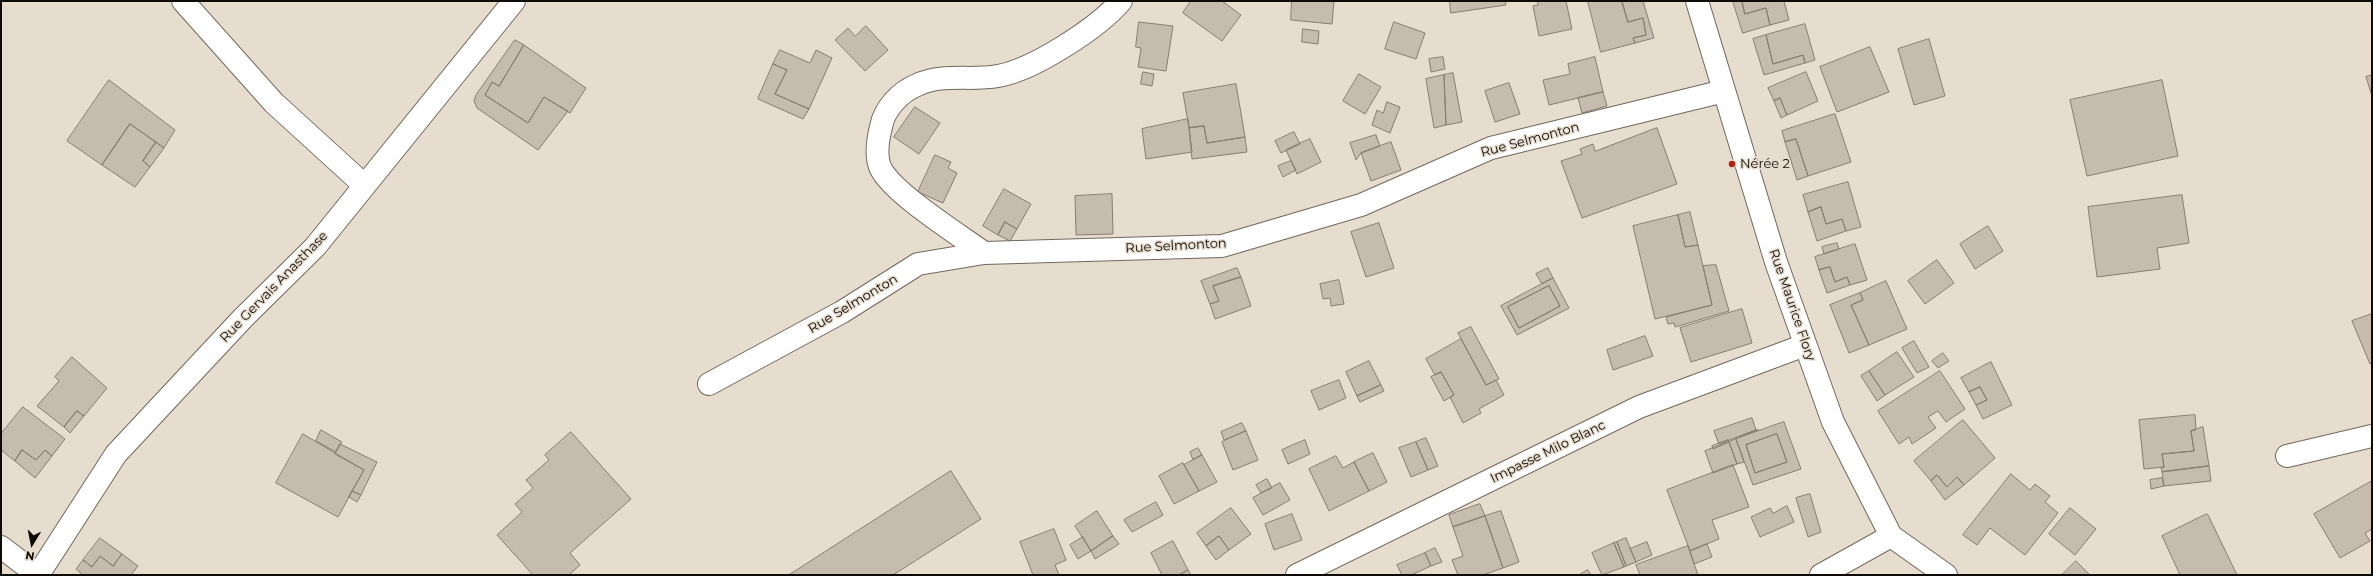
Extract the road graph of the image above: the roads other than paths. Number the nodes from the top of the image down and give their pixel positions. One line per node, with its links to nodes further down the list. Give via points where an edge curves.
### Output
1 (183, 1): 6 (street, via 274,103)
2 (514, 1): 6 (street, Rue Gervais Anasthase)
3 (1120, 1): 7 (street, via 1113,10 1076,37 1035,63 998,76 940,78 917,84 895,99 882,120 877,145 880,168 894,186)
4 (1697, 1): 5 (street, Rue Maurice Flory)
5 (1724, 91): 7 (street, Rue Selmonton, via 1491,148 1361,205 1222,246); 8 (street, Rue Maurice Flory, via 1776,262)
6 (364, 185): 14 (street, Rue Gervais Anasthase, via 315,247 243,318 116,454)
7 (984, 252): 9 (street, Rue Selmonton, via 918,264 842,312)
8 (1805, 345): 12 (street, Rue Maurice Flory, via 1833,422); 15 (street, Impasse Milo Blanc, via 1639,407)
9 (709, 384)
10 (2372, 436): 11 (street)
11 (2287, 456)
12 (1891, 536): 16 (street); 17 (street, Rue Maurice Flory)
13 (1, 547): 14 (street)
14 (38, 575)
15 (1297, 575)
16 (1820, 575)
17 (1946, 575)

